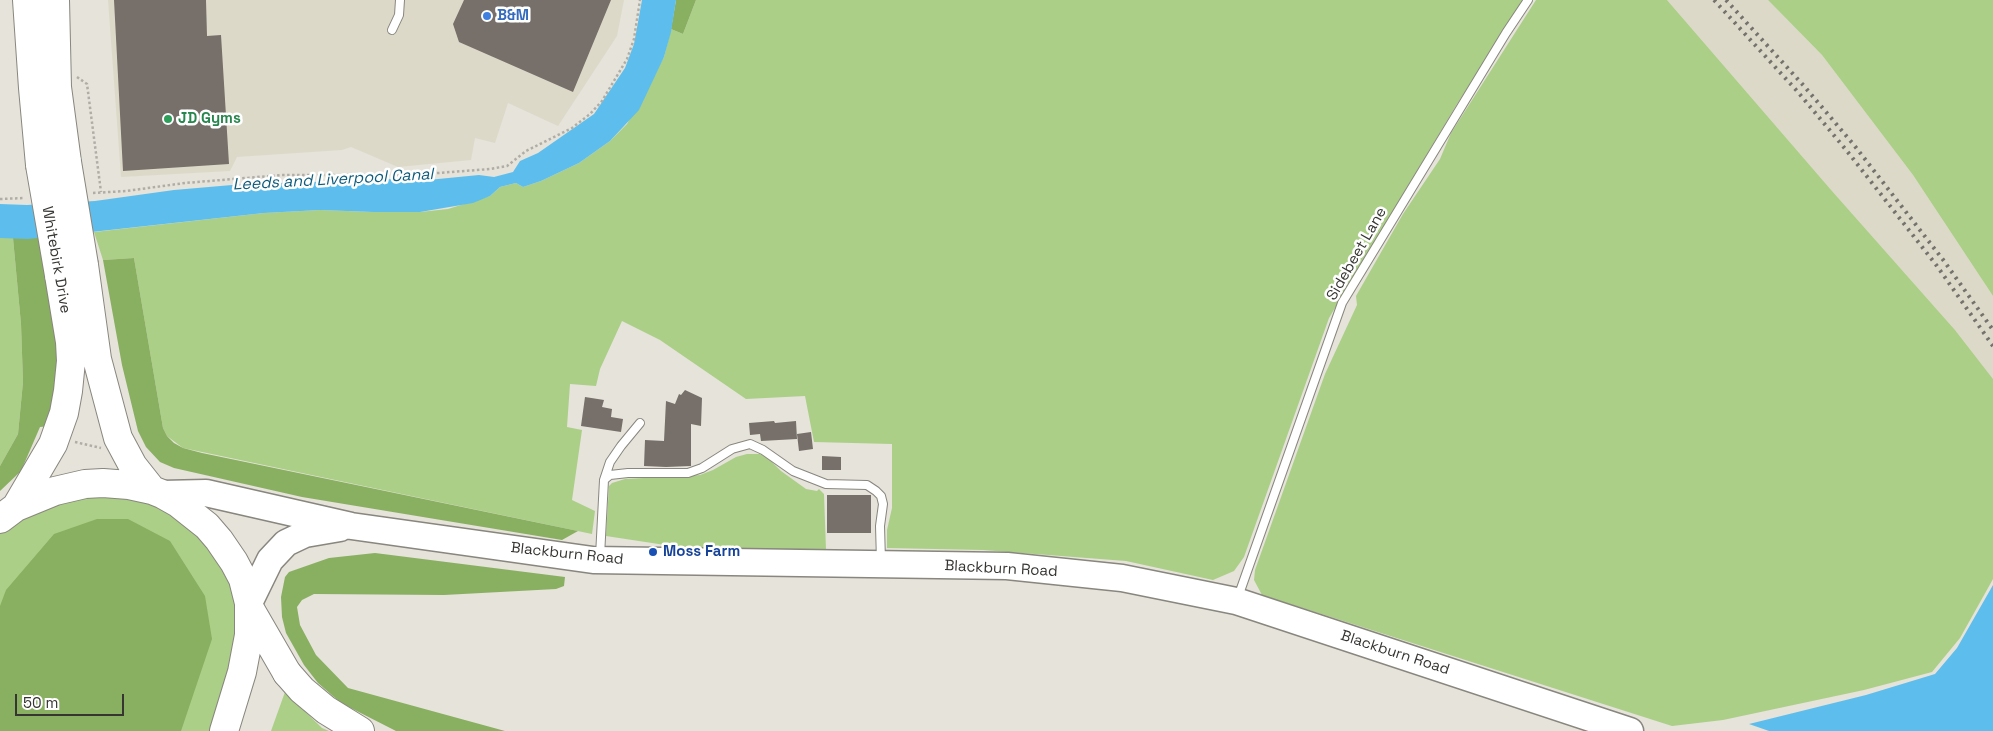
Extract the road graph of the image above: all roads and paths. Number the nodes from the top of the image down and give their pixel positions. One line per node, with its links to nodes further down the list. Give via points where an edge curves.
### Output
1 (27, 0): 9 (highway, Whitebirk Drive, bridge, via 40,165 70,342 68,391)
2 (55, 0): 10 (highway, Whitebirk Drive, bridge, via 57,87 67,162 98,358)
3 (400, 0): 6 (lane, via 399,15)
4 (640, 0): 7 (path, via 634,39 627,59 590,114 572,128 526,151 507,166 490,169 412,174 282,175 101,192 87,84)
5 (1528, 0): 17 (lane, Sidebeet Lane, via 1342,303)
6 (392, 30)
7 (71, 72)
8 (640, 423): 11 (lane, via 620,446)
9 (56, 437): 10 (path, via 108,450); 13 (highway, Whitebirk Drive)
10 (121, 445): 12 (highway, Whitebirk Drive, via 133,466)
11 (604, 480): 15 (lane); 16 (lane, via 610,475 628,473 688,473 732,449 750,444 793,471 826,484 867,485 876,491 883,504)
12 (157, 492): 13 (highway, via 129,485 85,484 55,491); 14 (main road, Blackburn Road, via 206,493); 18 (highway, via 190,511 219,540 243,579)
13 (4, 516)
14 (351, 526): 15 (main road, Blackburn Road); 18 (main road, Blackburn Road, via 305,534 286,543 270,560)
15 (600, 560): 16 (main road, Blackburn Road)
16 (881, 566): 17 (main road, Blackburn Road, via 1007,566 1122,578)
17 (1236, 601): 21 (main road, Blackburn Road)
18 (250, 606): 19 (highway, via 242,672); 20 (highway, via 288,673 302,690)
19 (224, 731)
20 (360, 731)
21 (1630, 731)

